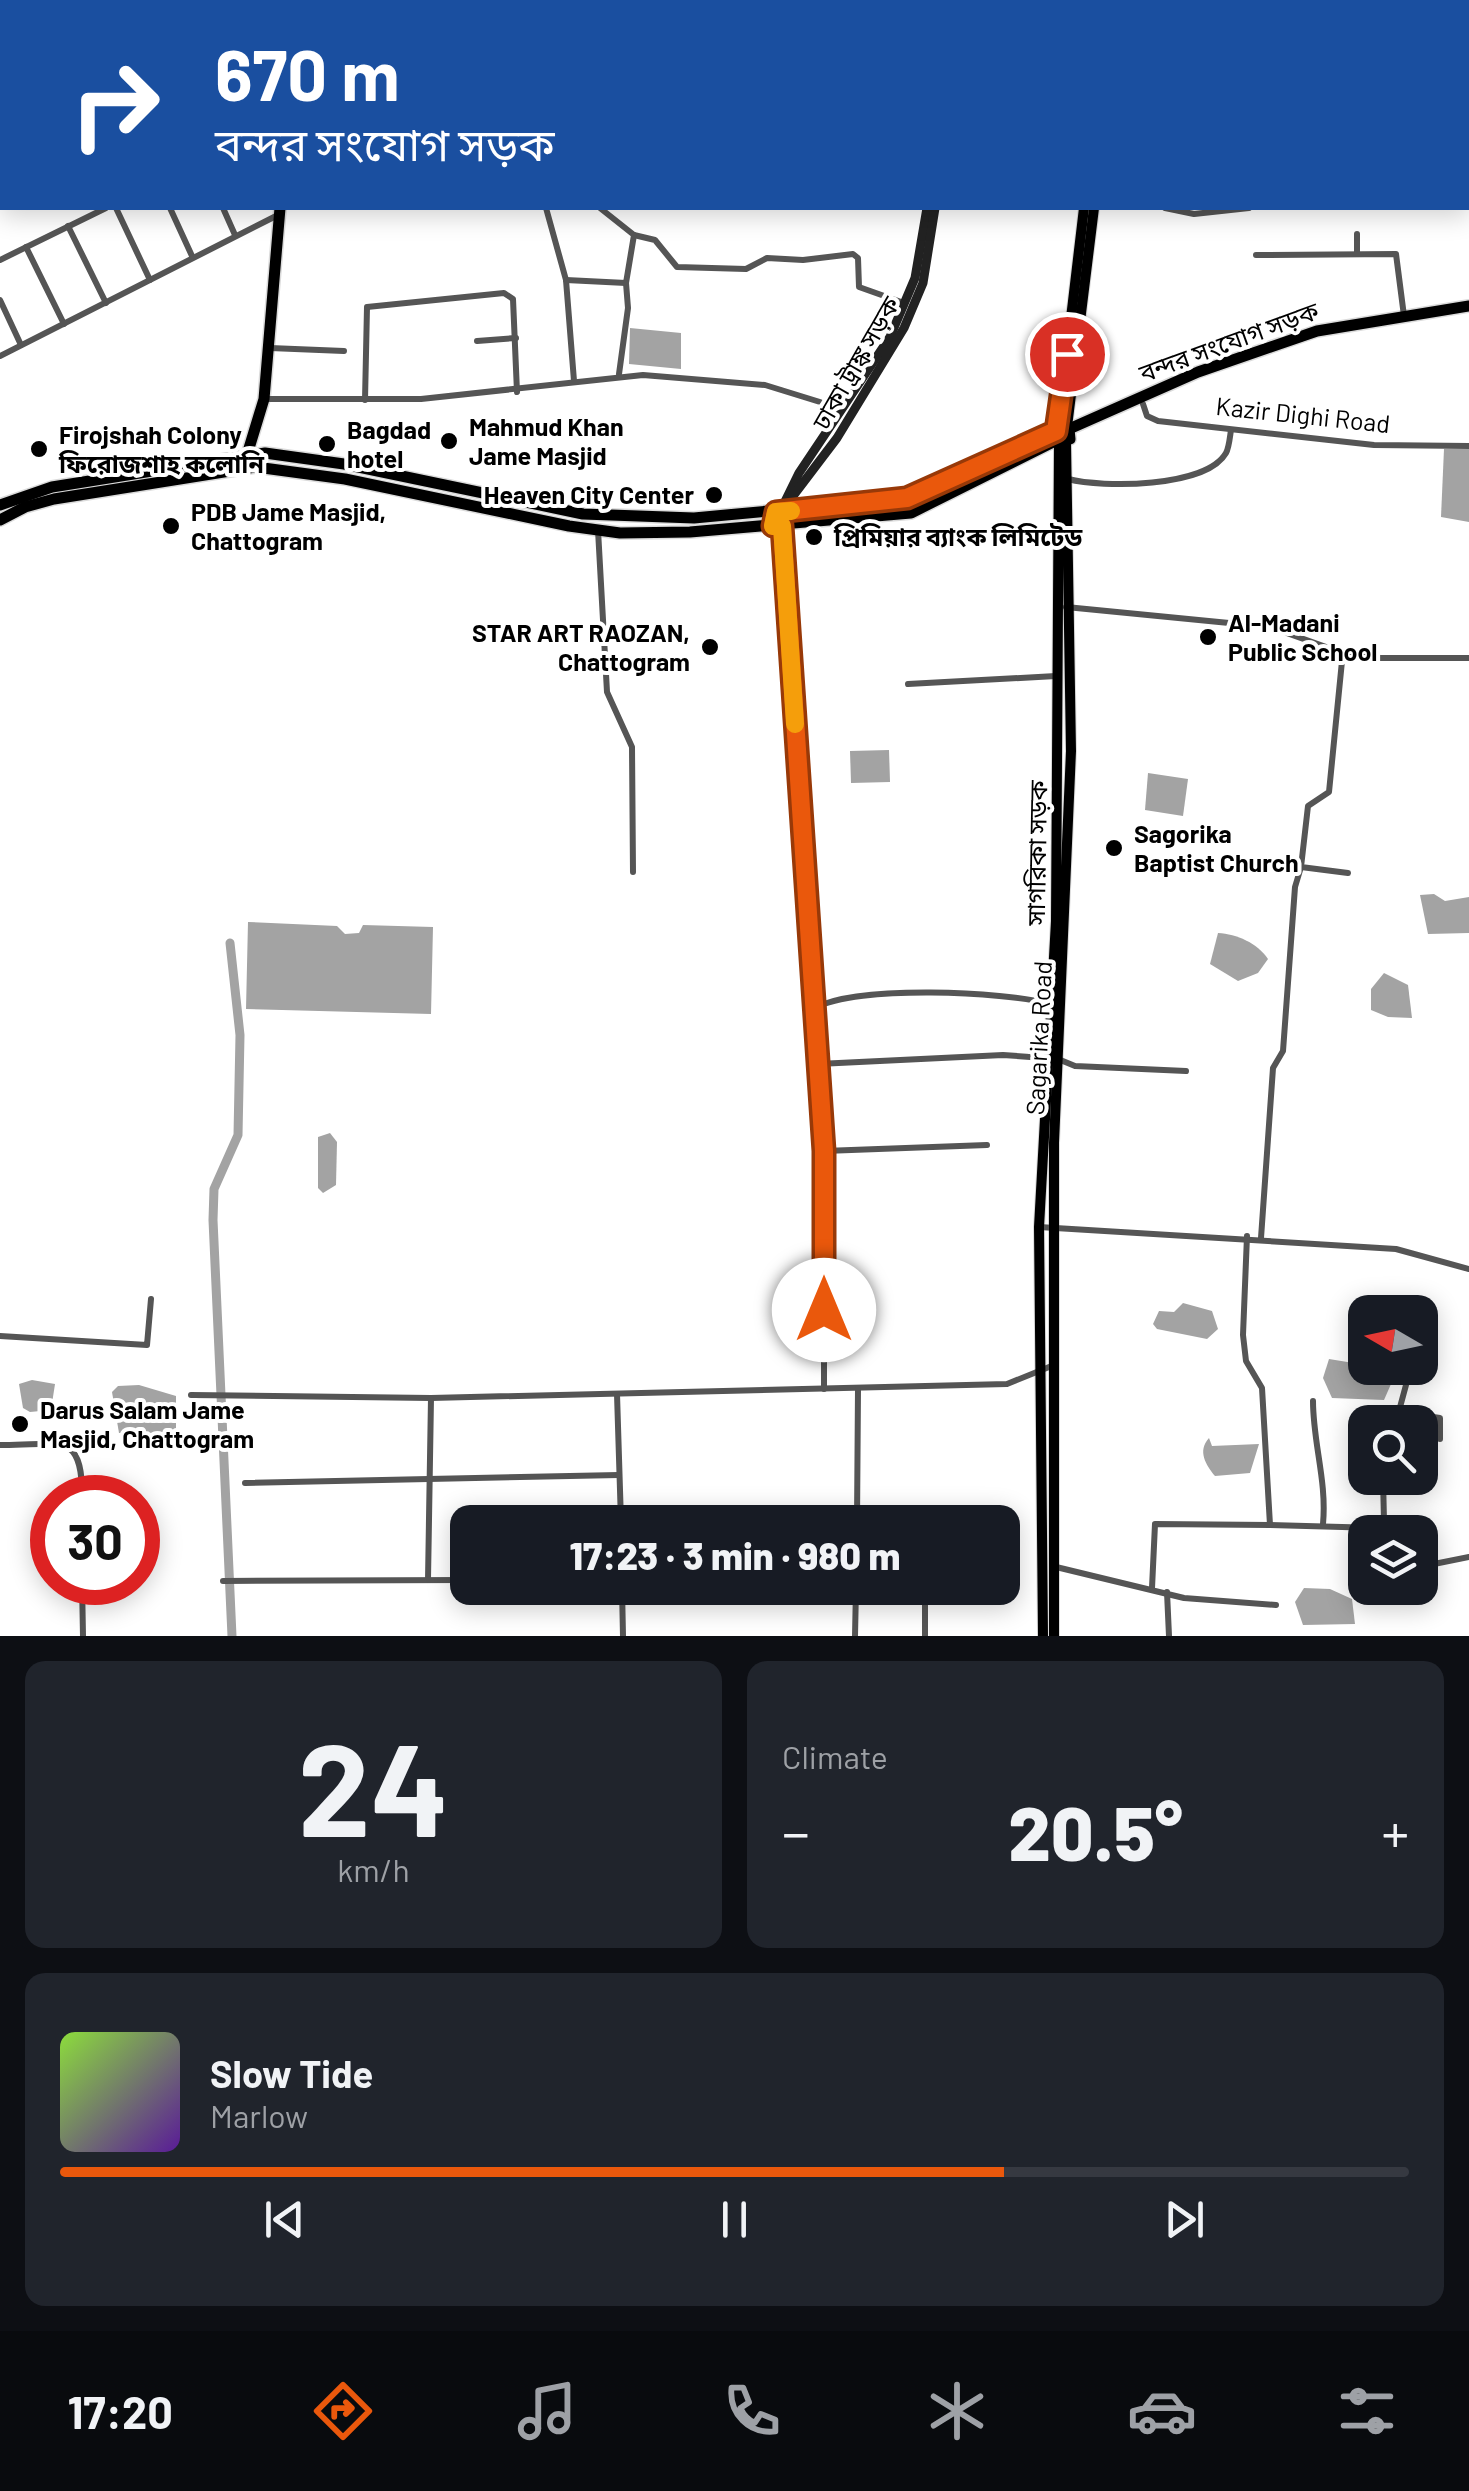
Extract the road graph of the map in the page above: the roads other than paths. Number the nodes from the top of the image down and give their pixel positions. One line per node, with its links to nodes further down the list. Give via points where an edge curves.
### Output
1 (102, 210): 14 (street)
2 (117, 210): 23 (street)
3 (171, 210): 21 (street)
4 (224, 210): 16 (street)
5 (281, 210): 16 (street); 35 (highway)
6 (547, 210): 24 (street)
7 (603, 210): 17 (street)
8 (927, 210): 28 (main road, ঢাকা ট্রাঙ্ক সড়ক)
9 (936, 210): 51 (main road, ঢাকা ট্রাঙ্ক সড়ক, via 922,283 904,328 862,401)
10 (1084, 210): 46 (main road, সাগরিকা সড়ক)
11 (1094, 210): 46 (main road, সাগরিকা সড়ক)
12 (1175, 210): 13 (street)
13 (1214, 210)
14 (68, 226): 18 (street); 27 (street)
15 (1357, 234): 20 (street)
16 (235, 235): 21 (street)
17 (634, 235): 25 (street); 28 (street, via 655,240 677,267 708,270 746,269 768,258 852,254 858,258 859,287)
18 (26, 247): 22 (street); 31 (street)
19 (1256, 254): 20 (street)
20 (1357, 254): 30 (street, via 1398,257)
21 (192, 256): 23 (street)
22 (0, 260)
23 (150, 280): 27 (street)
24 (566, 280): 25 (street); 39 (street)
25 (626, 283): 38 (street)
26 (0, 300): 34 (street)
27 (106, 302): 31 (street)
28 (905, 304): 44 (main road, ঢাকা ট্রাঙ্ক সড়ক)
29 (1469, 310): 30 (highway, বন্দর সংযোগ সড়ক); 43 (highway, বন্দর সংযোগ সড়ক, via 1330,334)
30 (1404, 317): 46 (highway, বন্দর সংযোগ সড়ক, via 1317,331 1198,372)
31 (64, 324): 34 (street)
32 (516, 338): 33 (street); 40 (street); 42 (street, via 510,294 367,307)
33 (476, 341)
34 (21, 345): 37 (street)
35 (270, 348): 36 (street); 41 (highway)
36 (344, 351)
37 (0, 356)
38 (619, 374): 39 (street); 44 (street, via 764,385 820,402)
39 (574, 381): 40 (street)
40 (517, 392): 42 (street)
41 (264, 399): 42 (street); 48 (highway)
42 (365, 400)
43 (1143, 404): 45 (street, Kazir Dighi Road, via 1158,421); 46 (highway, বন্দর সংযোগ সড়ক)
44 (840, 416): 51 (main road, ঢাকা ট্রাঙ্ক সড়ক)
45 (1231, 430): 47 (street, Kazir Dighi Road, via 1374,445); 49 (street, via 1226,453 1190,477 1085,484)
46 (1063, 434): 49 (main road, সাগরিকা সড়ক); 51 (highway, বন্দর সংযোগ সড়ক, via 907,498); 53 (highway, বন্দর সংযোগ সড়ক, via 912,513)
47 (1469, 446)
48 (246, 461): 50 (highway, via 42,490); 51 (highway, বন্দর সংযোগ সড়ক, via 279,454 344,464 583,514); 52 (highway, via 25,506); 54 (highway, বন্দর সংযোগ সড়ক)
49 (1062, 479): 55 (main road, সাগরিকা সড়ক)
50 (0, 504)
51 (781, 512): 53 (main road, ঢাকা ট্রাঙ্ক সড়ক)
52 (0, 520)
53 (778, 526): 54 (highway, বন্দর সংযোগ সড়ক); 66 (street)
54 (598, 530): 63 (street, via 607,692 632,748)
55 (1061, 606): 56 (street, via 1270,626); 58 (main road, সাগরিকা সড়ক); 61 (main road, Sagarika Road)
56 (1343, 651): 57 (street, via 1426,661); 62 (street, via 1330,792 1308,806)
57 (1469, 658)
58 (1056, 676): 59 (street); 60 (main road, সাগরিকা সড়ক)
59 (908, 684)
60 (1058, 750): 61 (main road); 65 (main road, সাগরিকা সড়ক)
61 (1071, 751): 67 (main road, Sagarika Road)
62 (1300, 866): 64 (street); 75 (street, via 1284,1051 1273,1068)
63 (633, 872)
64 (1348, 872)
65 (1050, 1004): 66 (street, via 1014,994 863,995); 67 (main road, সাগরিকা সড়ক)
66 (814, 1008): 68 (street)
67 (1053, 1059): 68 (street, via 1004,1054); 69 (street); 72 (main road, Sagarika Road); 73 (main road, সাগরিকা সড়ক)
68 (818, 1064): 71 (street)
69 (1186, 1071)
70 (987, 1146): 71 (street)
71 (824, 1151): 83 (street)
72 (1053, 1226): 73 (street); 74 (street); 79 (main road, Sagarika Road)
73 (1039, 1227): 80 (main road, সাগরিকা সড়ক)
74 (1247, 1236): 75 (street); 99 (street, via 1243,1335 1246,1361 1262,1388)
75 (1262, 1238): 76 (street, via 1396,1249)
76 (1469, 1269)
77 (151, 1299): 78 (street, via 147,1345)
78 (0, 1336)
79 (1054, 1365): 80 (street); 103 (main road, Sagarika Road)
80 (1040, 1368): 82 (street, via 1007,1384); 103 (main road, সাগরিকা সড়ক)
81 (1406, 1385): 88 (street)
82 (858, 1389): 83 (street); 97 (street)
83 (824, 1390): 84 (street)
84 (617, 1394): 86 (street); 93 (street)
85 (191, 1395): 86 (street)
86 (432, 1398): 94 (street)
87 (1313, 1401): 98 (street)
88 (1401, 1405)
89 (1438, 1418): 90 (street)
90 (1440, 1439)
91 (0, 1445): 92 (street, via 68,1447 78,1452)
92 (83, 1475)
93 (619, 1475): 94 (street); 96 (street)
94 (428, 1481): 95 (street); 105 (street)
95 (244, 1483)
96 (620, 1505)
97 (857, 1505)
98 (1322, 1524): 99 (street); 100 (street)
99 (1270, 1525): 107 (street, via 1155,1524)
100 (1348, 1526)
101 (1469, 1557): 102 (street)
102 (1438, 1563)
103 (1050, 1566): 107 (street); 118 (main road, Sagarika Road); 119 (main road, Sagarika Road)
104 (223, 1580): 105 (street)
105 (428, 1580): 106 (street)
106 (450, 1580)
107 (1152, 1588): 108 (street)
108 (1167, 1592): 113 (street); 120 (street)
109 (83, 1605): 114 (street)
110 (623, 1605): 115 (street)
111 (856, 1605): 116 (street)
112 (925, 1605): 117 (street)
113 (1276, 1605)
114 (84, 1636)
115 (624, 1636)
116 (856, 1636)
117 (925, 1636)
118 (1044, 1636)
119 (1054, 1636)
120 (1169, 1636)

